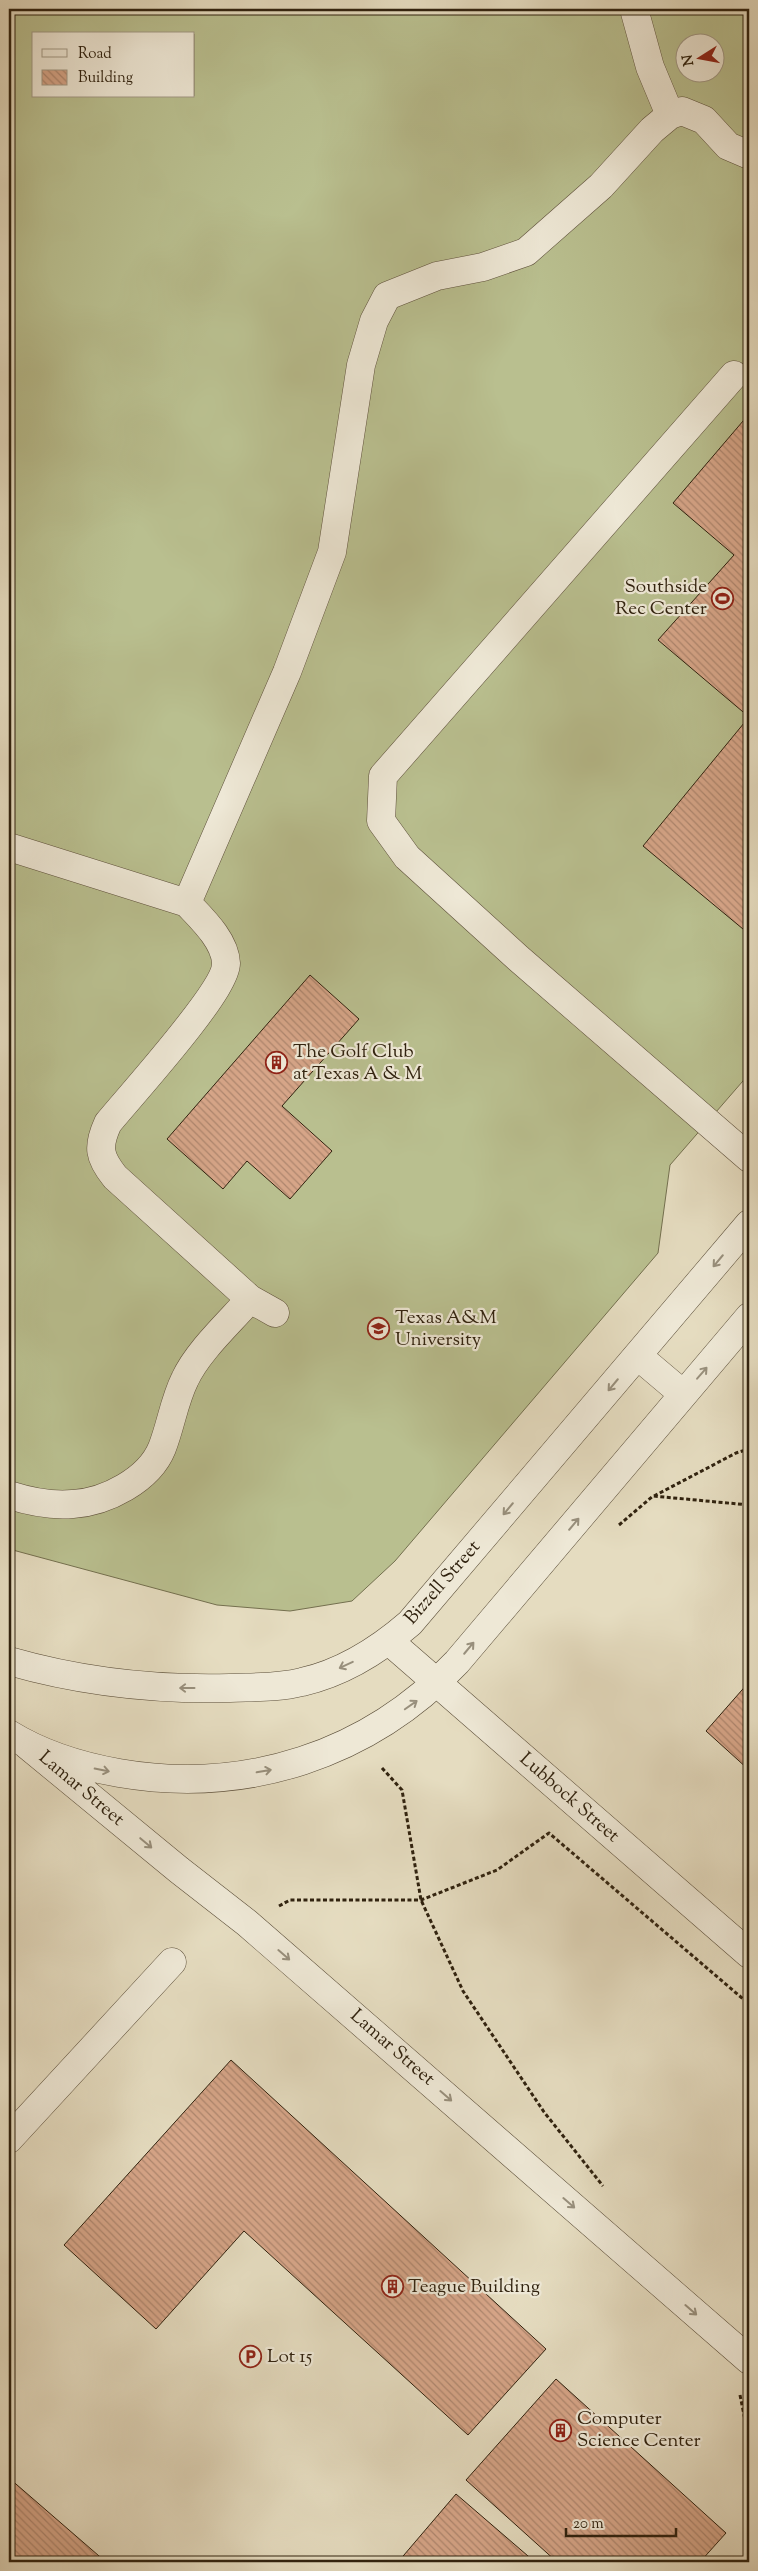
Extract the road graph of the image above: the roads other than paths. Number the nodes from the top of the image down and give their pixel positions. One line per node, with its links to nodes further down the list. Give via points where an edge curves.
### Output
1 (634, 9): 2 (street, via 650,67)
2 (670, 115): 3 (street, via 682,111 704,120 728,146); 6 (street, via 600,186 526,252 483,267 437,276 387,296 374,321 361,365 332,552 287,672)
3 (749, 155)
4 (734, 375): 7 (street, via 384,776 381,821 407,857)
5 (9, 847): 6 (street)
6 (187, 903): 9 (street, via 208,925 219,943 226,963 221,981 205,1006 108,1123 102,1137 102,1160 115,1177)
7 (749, 1158)
8 (749, 1224): 12 (street, Bizzell Street, one-way to 12)
9 (250, 1299): 10 (street); 14 (street, via 185,1378 162,1449 141,1477 114,1494 73,1504 24,1500)
10 (275, 1313)
11 (749, 1318): 13 (street, one-way to 11)
12 (638, 1356): 13 (street); 15 (street, Bizzell Street, one-way to 15, via 410,1623)
13 (683, 1394): 17 (street, one-way to 13)
14 (9, 1495)
15 (389, 1641): 16 (street, Bizzell Street, one-way to 16, via 362,1658 320,1677 280,1686 142,1686 69,1677); 17 (street, Lubbock Street)
16 (9, 1661)
17 (436, 1684): 18 (street, one-way to 17, via 64,1762 137,1776 206,1780 276,1769 334,1750 397,1715); 19 (street, Lubbock Street)
18 (18, 1740): 22 (street, Lamar Street, one-way to 22, via 248,1923)
19 (749, 1954)
20 (172, 1962): 21 (street)
21 (9, 2139)
22 (749, 2360)

